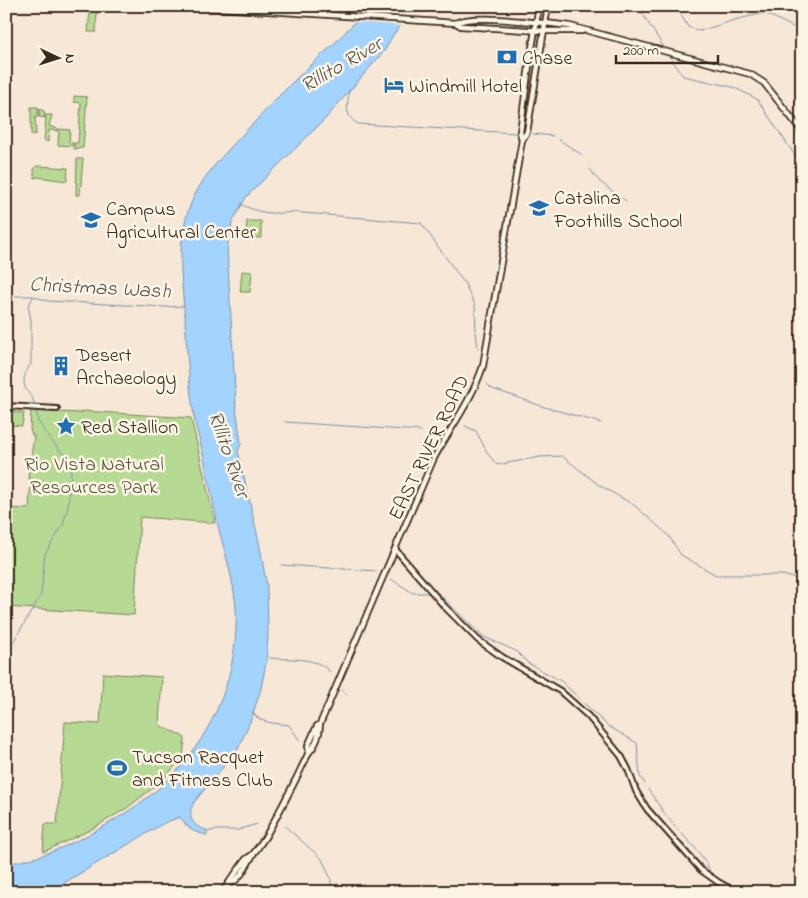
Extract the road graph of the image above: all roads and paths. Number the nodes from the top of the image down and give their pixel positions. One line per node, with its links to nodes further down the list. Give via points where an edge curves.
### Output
1 (188, 6): 5 (main road)
2 (539, 6): 4 (main road, EAST RIVER ROAD)
3 (548, 6): 6 (main road, EAST RIVER ROAD)
4 (536, 22): 5 (main road, via 470,19); 6 (main road); 7 (main road, EAST RIVER ROAD)
5 (456, 23): 7 (main road, via 461,26)
6 (545, 23): 8 (main road, EAST RIVER ROAD); 9 (main road)
7 (535, 30): 8 (main road); 11 (main road, EAST RIVER ROAD, via 520,132)
8 (544, 31): 9 (main road); 11 (main road, EAST RIVER ROAD, via 527,132)
9 (589, 31): 10 (main road, via 750,74 764,83)
10 (802, 132)
11 (522, 140): 14 (main road, EAST RIVER ROAD, via 483,366 466,406 434,458)
12 (6, 406): 13 (street)
13 (57, 409)
14 (394, 549): 15 (main road, EAST RIVER ROAD, via 293,787 266,836); 16 (street, via 478,640 560,690 588,716 621,756 647,809 701,870)
15 (222, 892)
16 (736, 892)

